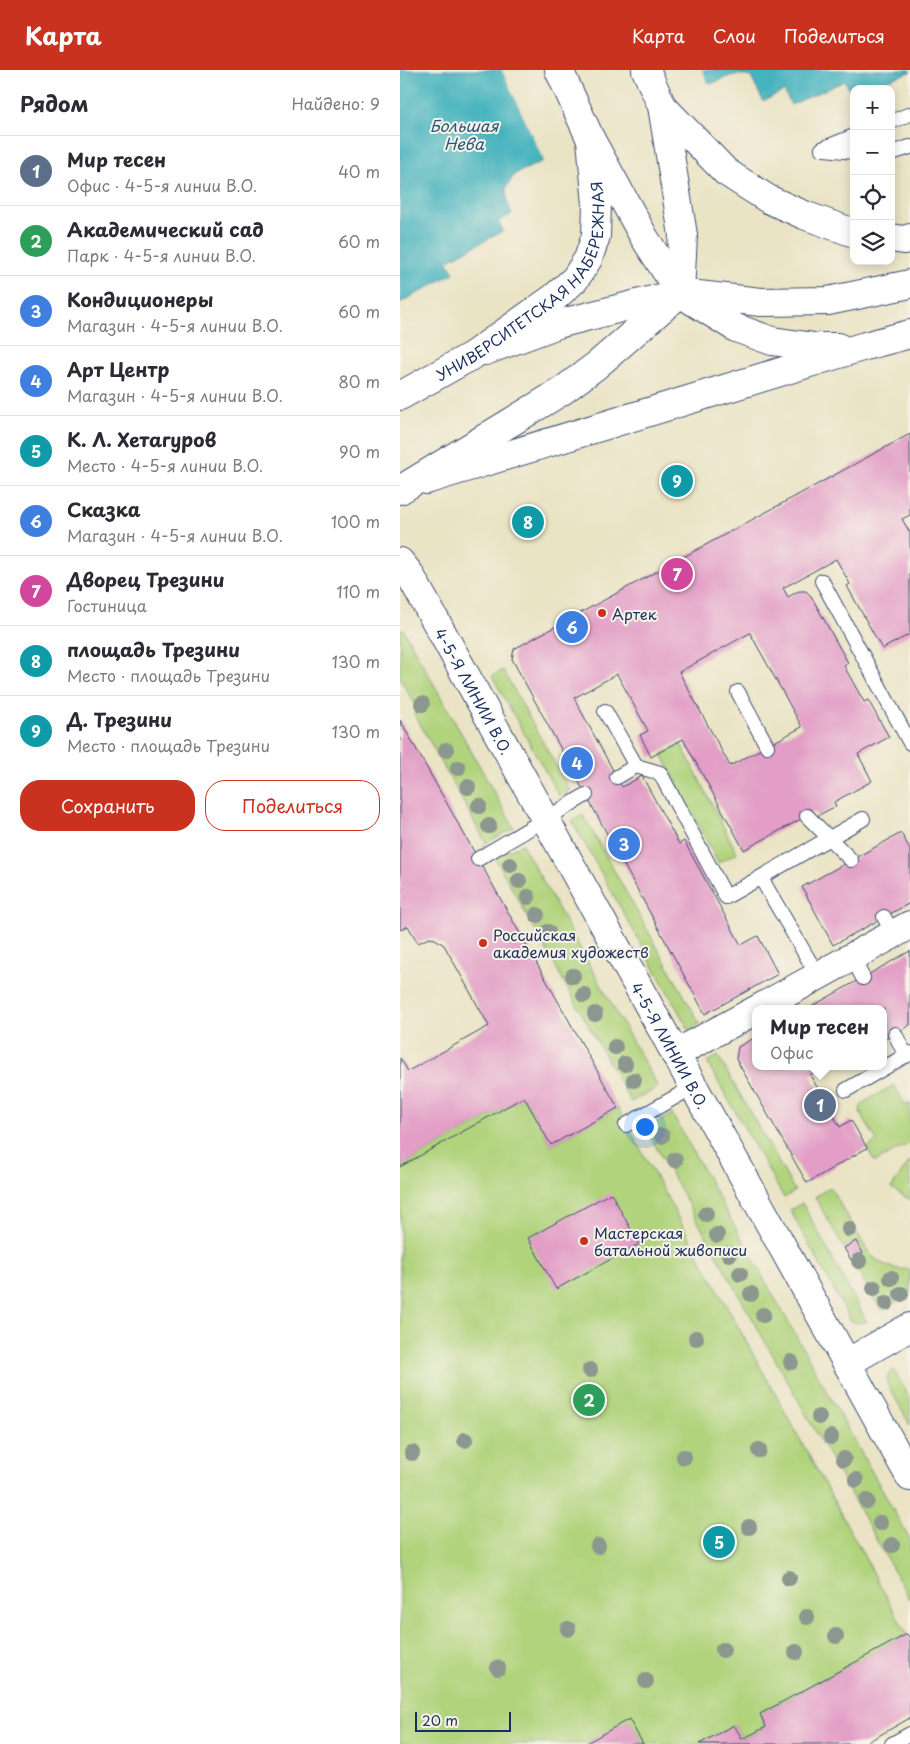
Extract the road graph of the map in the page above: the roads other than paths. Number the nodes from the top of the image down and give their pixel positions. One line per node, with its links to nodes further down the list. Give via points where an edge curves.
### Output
1 (559, 70): 7 (main road)
2 (646, 70): 3 (main road)
3 (662, 106): 11 (main road, via 726,172 768,199); 15 (main road, via 682,235)
4 (910, 114): 5 (lane)
5 (895, 120)
6 (850, 138): 9 (lane, via 822,148)
7 (591, 140): 15 (main road, via 644,237); 18 (main road, УНИВЕРСИТЕТСКАЯ НАБЕРЕЖНАЯ, via 597,204 596,236 588,259 575,279 555,297)
8 (910, 147): 10 (lane)
9 (850, 152)
10 (895, 152)
11 (850, 232)
12 (910, 238): 13 (main road)
13 (895, 239)
14 (910, 284): 15 (main road, via 828,301 761,302)
15 (680, 293): 17 (main road, via 736,328 772,341 814,347); 18 (main road, via 558,324); 20 (main road, via 562,391)
16 (910, 334): 17 (main road)
17 (865, 346): 20 (main road)
18 (473, 355): 19 (main road, УНИВЕРСИТЕТСКАЯ НАБЕРЕЖНАЯ)
19 (400, 396)
20 (405, 487)
21 (400, 562): 31 (main road, 4-5-Я ЛИНИИ В.О.)
22 (822, 582): 25 (lane)
23 (738, 692): 26 (lane)
24 (605, 711): 27 (lane)
25 (910, 743)
26 (767, 746)
27 (636, 766): 28 (lane); 36 (lane, via 660,773 726,897)
28 (617, 777)
29 (586, 795): 31 (lane)
30 (807, 816): 33 (lane)
31 (545, 819): 34 (lane); 42 (main road, 4-5-Я ЛИНИИ В.О.)
32 (863, 819): 33 (lane)
33 (829, 838): 35 (lane); 36 (lane)
34 (478, 859)
35 (851, 860)
36 (761, 878): 38 (lane)
37 (896, 925): 38 (main road, via 857,967)
38 (818, 976): 39 (main road)
39 (764, 1005)
40 (752, 1012): 42 (main road)
41 (894, 1034): 43 (lane)
42 (675, 1054): 46 (main road, 4-5-Я ЛИНИИ В.О.)
43 (908, 1054): 44 (lane)
44 (887, 1066)
45 (880, 1070): 47 (lane)
46 (692, 1087): 48 (lane); 50 (main road, 4-5-Я ЛИНИИ В.О.)
47 (846, 1090)
48 (626, 1125)
49 (910, 1327): 50 (main road)
50 (847, 1364): 51 (main road, 4-5-Я ЛИНИИ В.О.)
51 (910, 1477)
52 (910, 1734): 53 (lane)
53 (892, 1744)

